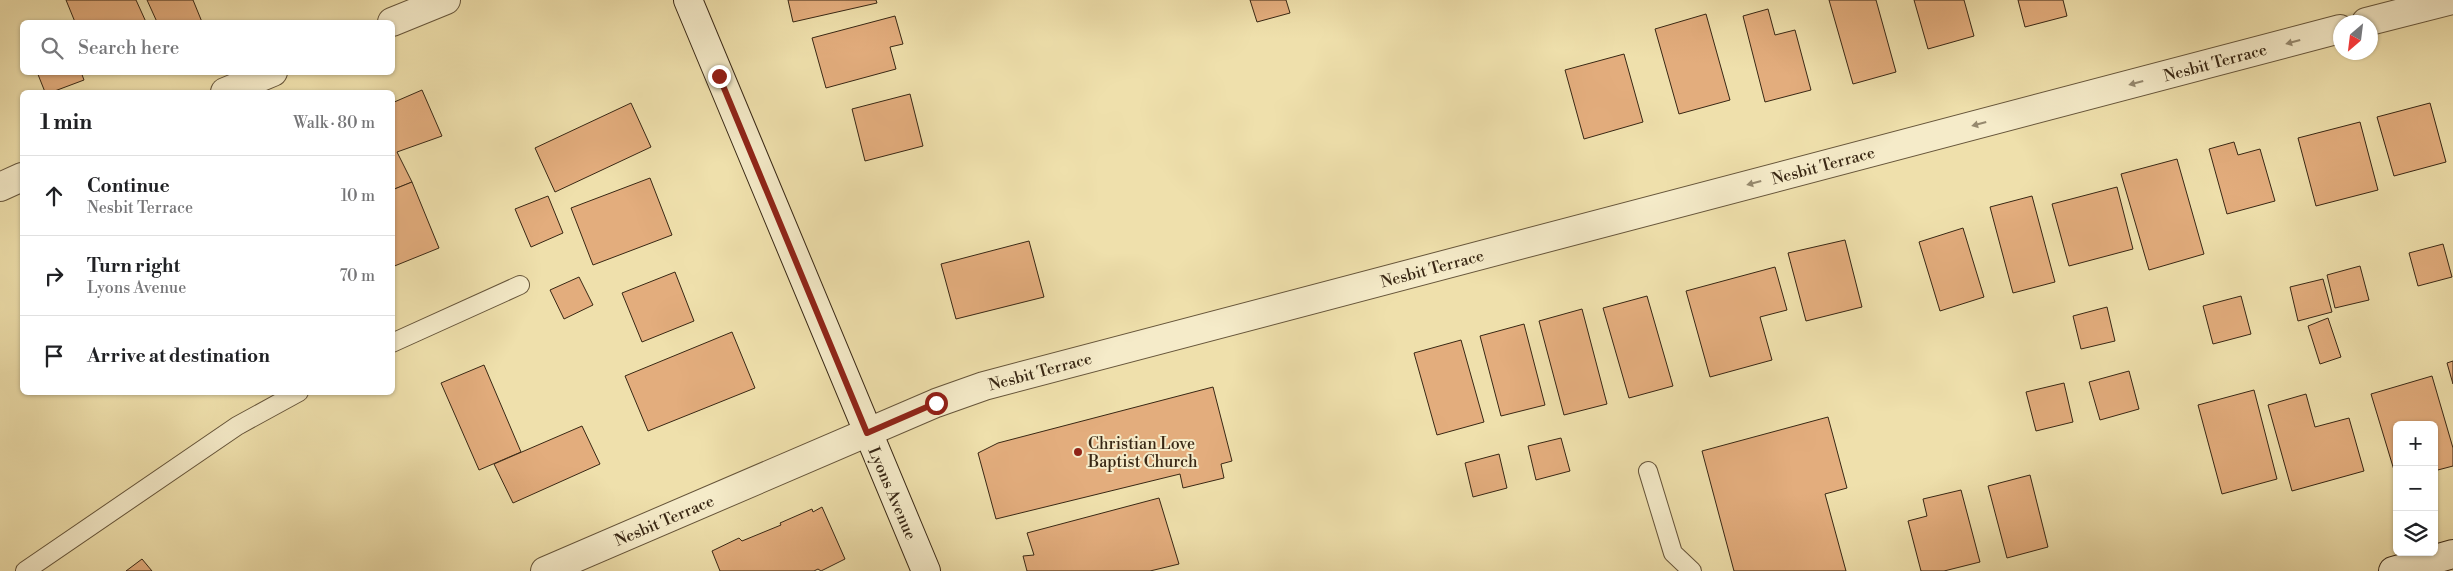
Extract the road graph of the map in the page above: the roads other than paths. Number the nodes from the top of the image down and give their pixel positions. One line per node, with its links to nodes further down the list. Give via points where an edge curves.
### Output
1 (446, 0): 5 (street)
2 (688, 0): 14 (street, Lyons Avenue)
3 (2452, 0): 4 (street)
4 (2378, 19)
5 (395, 21)
6 (2333, 31): 14 (street, Nesbit Terrace, one-way to 14, via 984,386)
7 (266, 75): 8 (street)
8 (230, 90)
9 (20, 178): 10 (street)
10 (0, 187)
11 (520, 285): 12 (lane)
12 (395, 342)
13 (294, 395): 17 (lane, via 237,426)
14 (867, 433): 18 (street, Nesbit Terrace); 19 (street, Lyons Avenue)
15 (1648, 471): 20 (lane, via 1673,552)
16 (2453, 554): 21 (street)
17 (25, 571)
18 (545, 571)
19 (926, 571)
20 (1692, 571)
21 (2393, 571)

